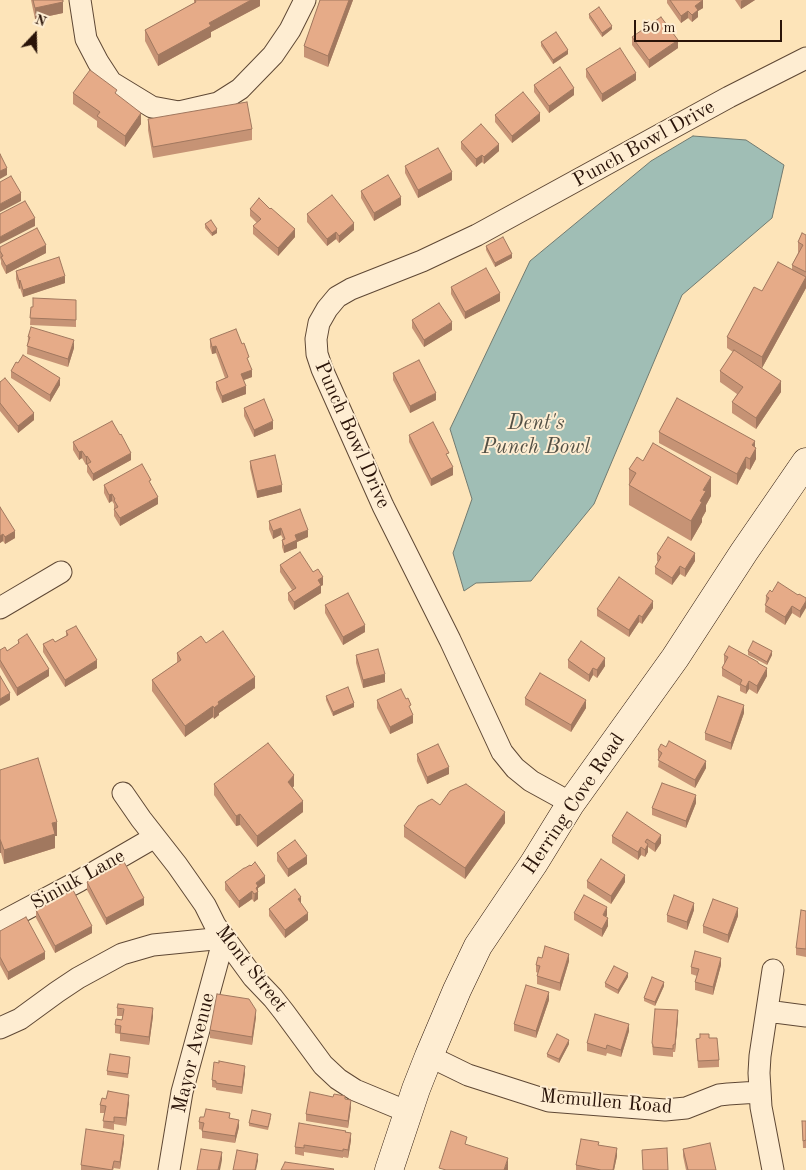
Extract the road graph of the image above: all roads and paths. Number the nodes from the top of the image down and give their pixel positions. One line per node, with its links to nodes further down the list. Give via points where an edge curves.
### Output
1 (80, 0): 2 (street, via 86,39 112,82 152,107 179,112 218,103 240,88 273,56)
2 (305, 0)
3 (806, 58): 8 (street, Punch Bowl Drive, via 477,235 351,289 337,297 319,323 316,339 322,369 383,506 502,752 531,781)
4 (806, 462): 8 (main road, Herring Cove Road)
5 (60, 572): 6 (street)
6 (0, 608)
7 (123, 793): 9 (street, Mont Street)
8 (572, 804): 16 (main road, Herring Cove Road, via 478,946)
9 (155, 837): 10 (street, Siniuk Lane); 11 (street, Mont Street, via 205,905)
10 (0, 923)
11 (224, 938): 15 (street, via 153,945 122,954 71,983 20,1019); 18 (street, Mont Street, via 327,1070 355,1090); 19 (street, Mayor Avenue, via 182,1092)
12 (773, 970): 13 (street)
13 (767, 1011): 14 (street); 17 (street, via 760,1056)
14 (806, 1016)
15 (0, 1028)
16 (429, 1056): 17 (street, Mcmullen Road, via 468,1075 549,1101 665,1110 686,1108 728,1094); 18 (main road, Herring Cove Road)
17 (759, 1092): 21 (street)
18 (408, 1112): 20 (main road, Herring Cove Road)
19 (168, 1170)
20 (389, 1170)
21 (773, 1170)

